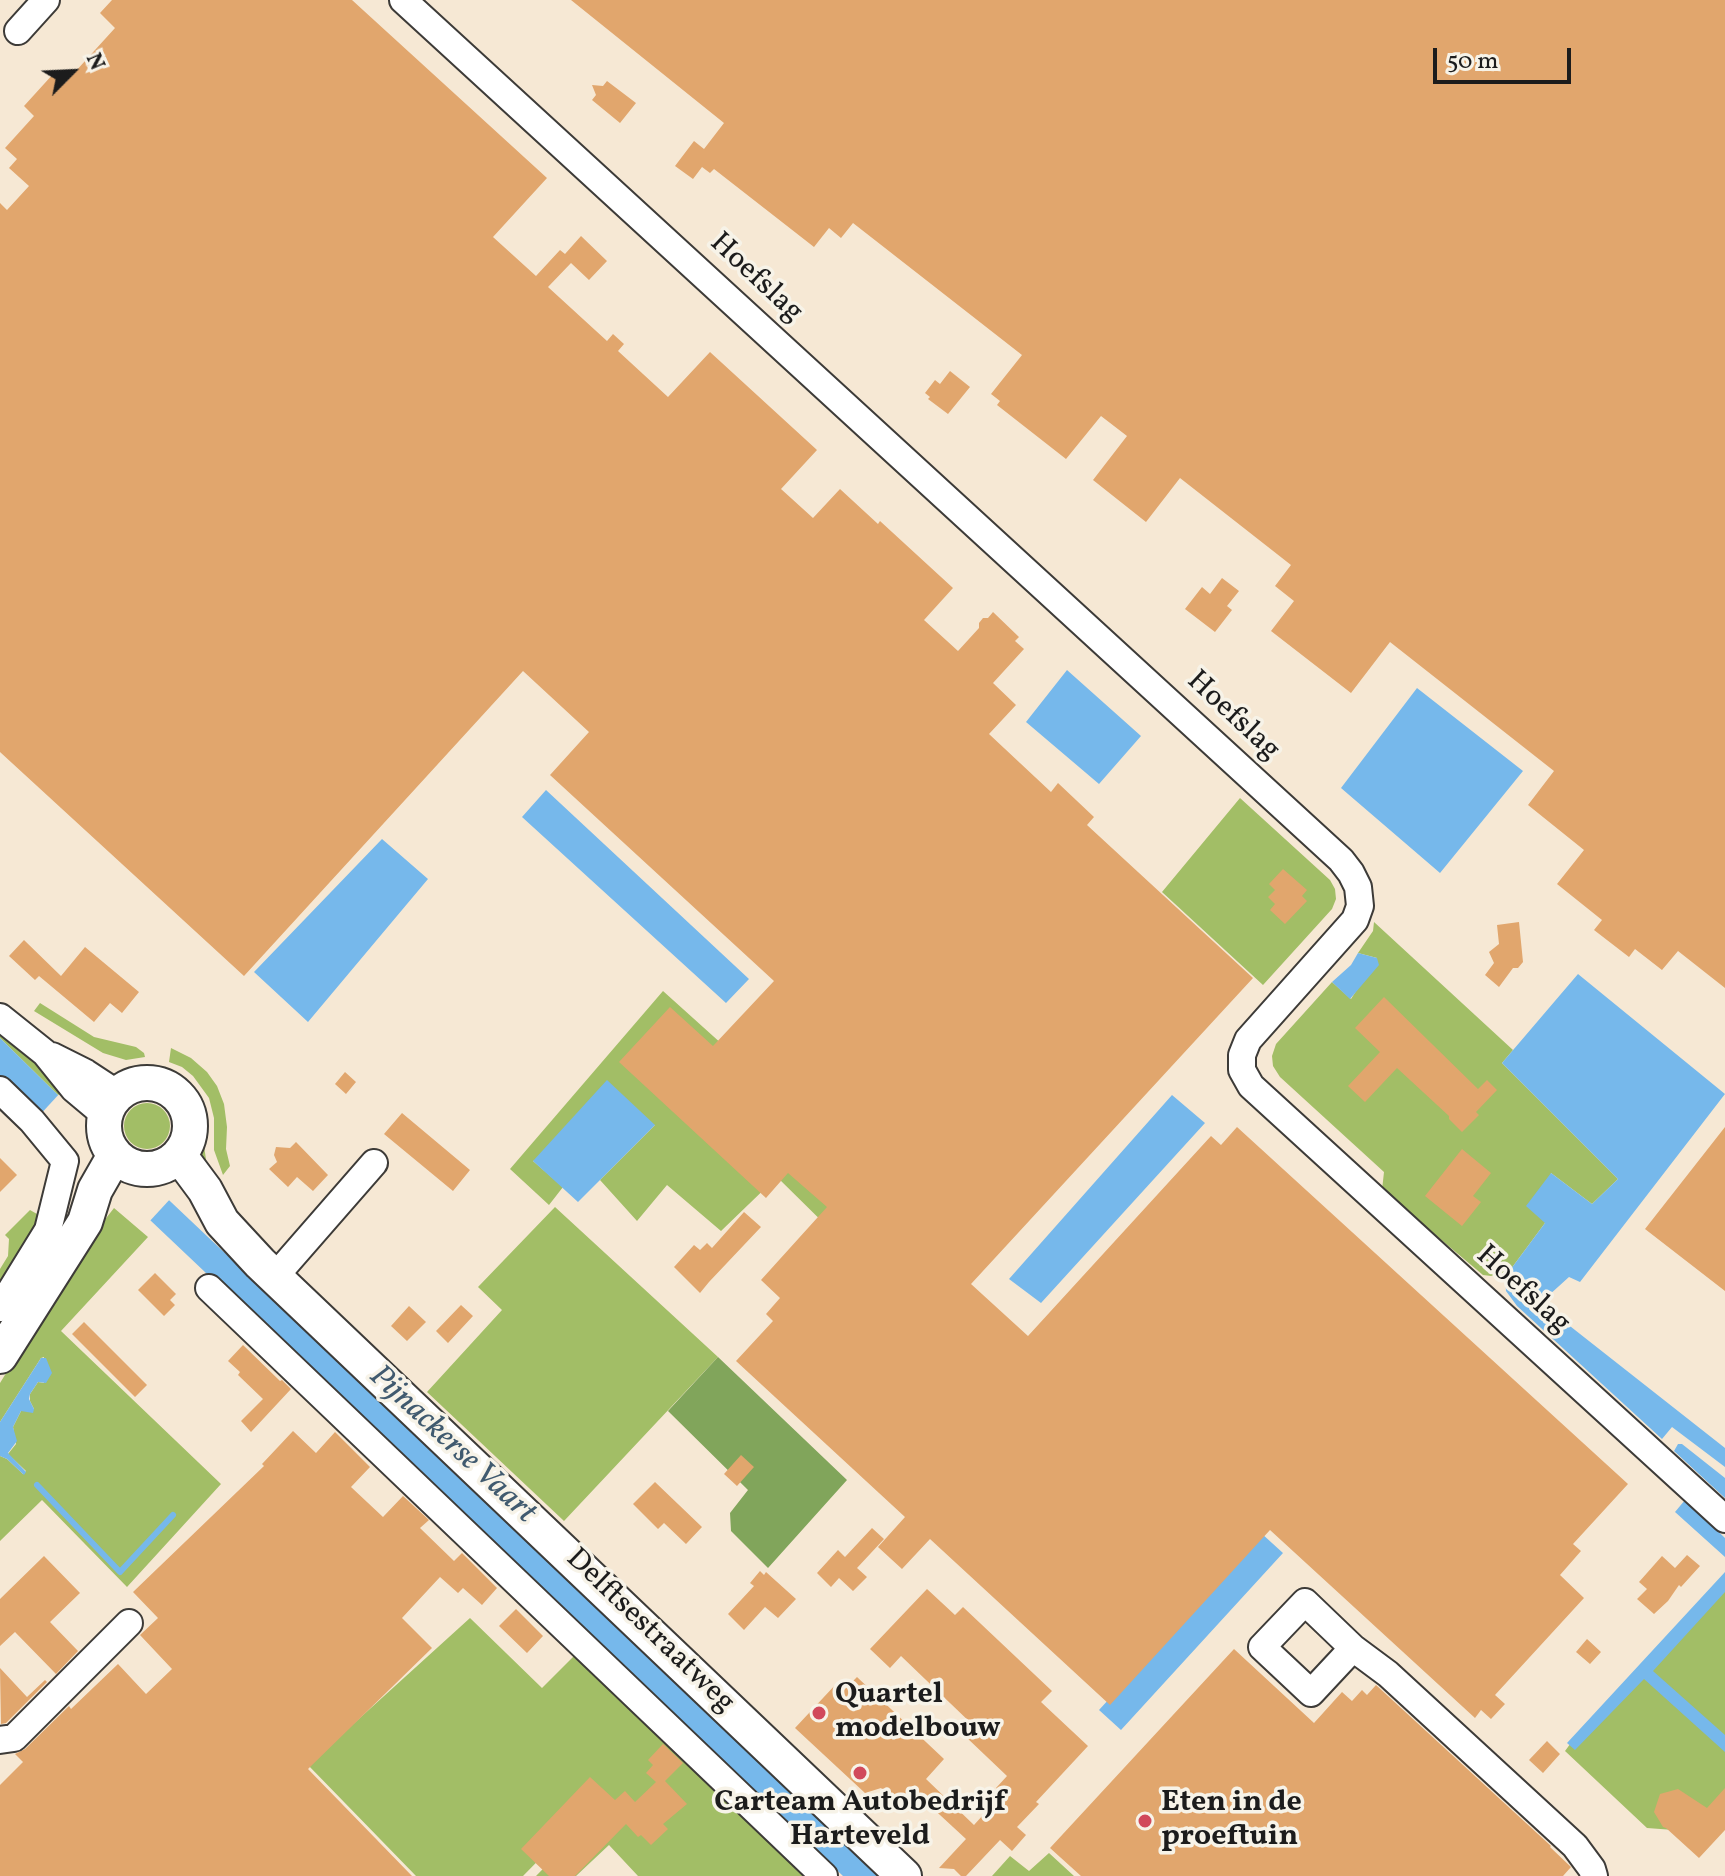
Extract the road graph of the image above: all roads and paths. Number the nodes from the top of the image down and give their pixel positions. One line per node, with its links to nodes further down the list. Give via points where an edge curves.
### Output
1 (46, 0): 3 (street)
2 (403, 0): 12 (street, Hoefslag, via 1341,860 1358,887 1355,920 1248,1040 1242,1070 1251,1086)
3 (18, 31)
4 (0, 1017): 6 (street, Delftsestraatweg, via 45,1053 86,1073)
5 (0, 1090): 10 (street, via 65,1161 48,1230)
6 (128, 1153): 8 (main road, Delftsestraatweg, via 205,1190 222,1222); 11 (main road, via 95,1190 85,1222)
7 (374, 1163): 8 (street)
8 (276, 1278): 17 (main road, Delftsestraatweg)
9 (209, 1288): 16 (street, Delftsestraatweg)
10 (0, 1308)
11 (0, 1356)
12 (1725, 1519)
13 (129, 1623): 15 (street, via 14,1738)
14 (1353, 1648): 18 (street, via 1575,1846)
15 (0, 1740)
16 (824, 1876)
17 (904, 1876)
18 (1594, 1876)

